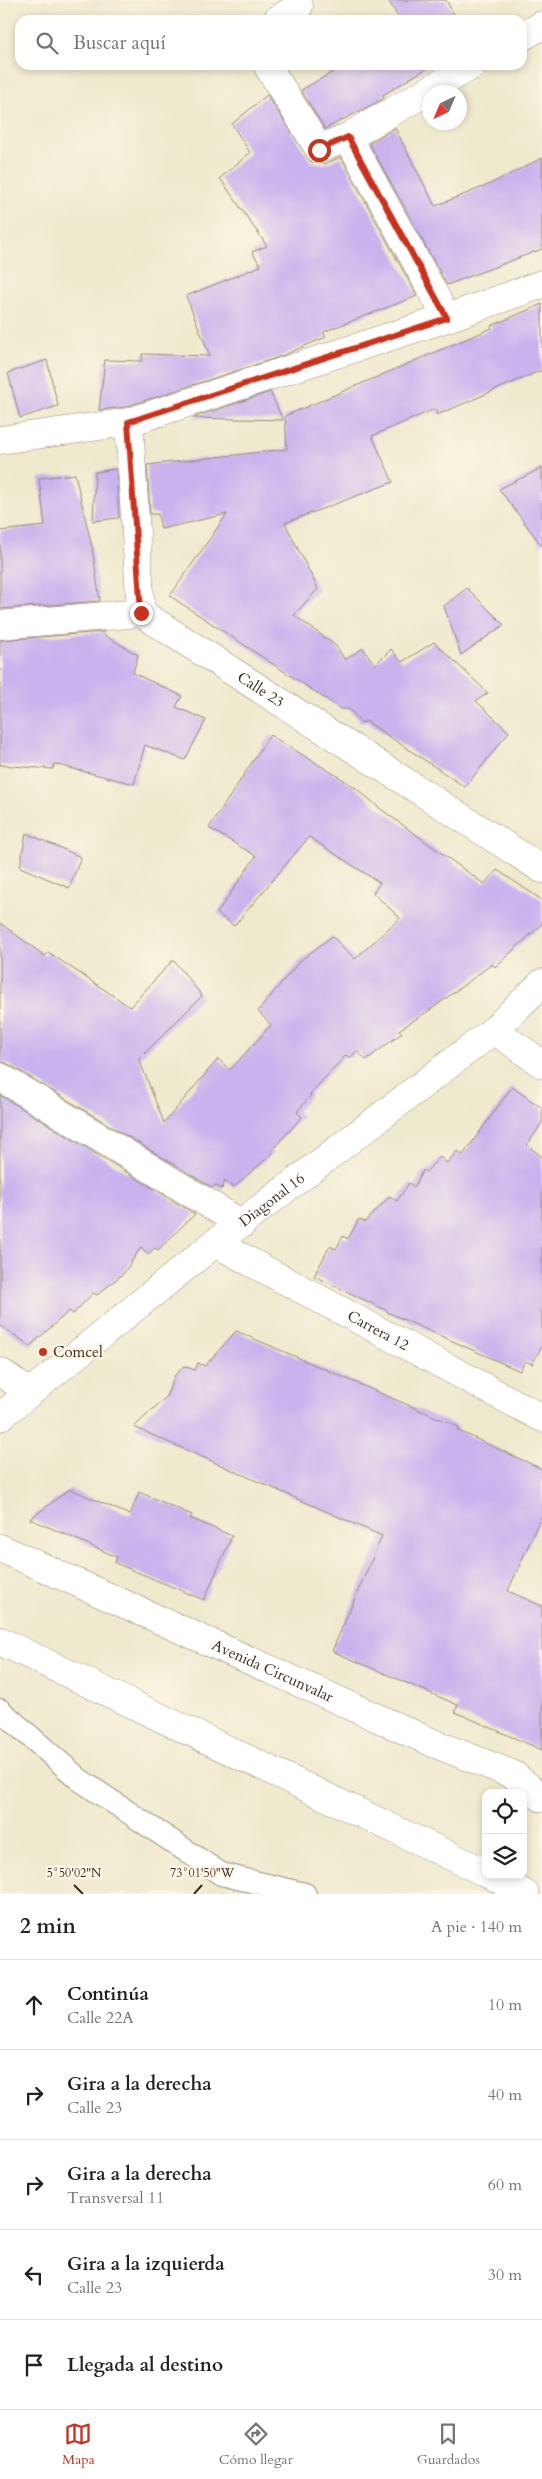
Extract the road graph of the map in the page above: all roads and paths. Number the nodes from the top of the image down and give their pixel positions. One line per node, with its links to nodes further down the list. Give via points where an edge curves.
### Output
1 (542, 25): 2 (street)
2 (527, 34)
3 (270, 70): 5 (street, via 319,150)
4 (464, 70): 5 (street)
5 (348, 137): 7 (street)
6 (542, 284): 7 (street)
7 (447, 318): 8 (street)
8 (128, 422): 9 (street); 10 (street)
9 (0, 440)
10 (141, 613): 11 (street); 12 (street, Calle 23)
11 (0, 625)
12 (542, 869)
13 (542, 983): 14 (street, Diagonal 16)
14 (494, 1030): 15 (street); 17 (street, Diagonal 16)
15 (542, 1064)
16 (0, 1077): 17 (street)
17 (242, 1224): 18 (street, Diagonal 16)
18 (215, 1243): 20 (street, Diagonal 16); 22 (street, Carrera 12)
19 (0, 1372): 20 (street)
20 (29, 1392): 21 (street, Diagonal 16)
21 (0, 1417)
22 (542, 1418)
23 (0, 1548): 26 (street, Avenida Circunvalar, via 433,1743 514,1774)
24 (0, 1641): 27 (street)
25 (0, 1710): 29 (lane, via 80,1780 221,1874)
26 (542, 1798)
27 (482, 1871)
28 (498, 1879): 30 (street)
29 (305, 1894)
30 (525, 1894)

